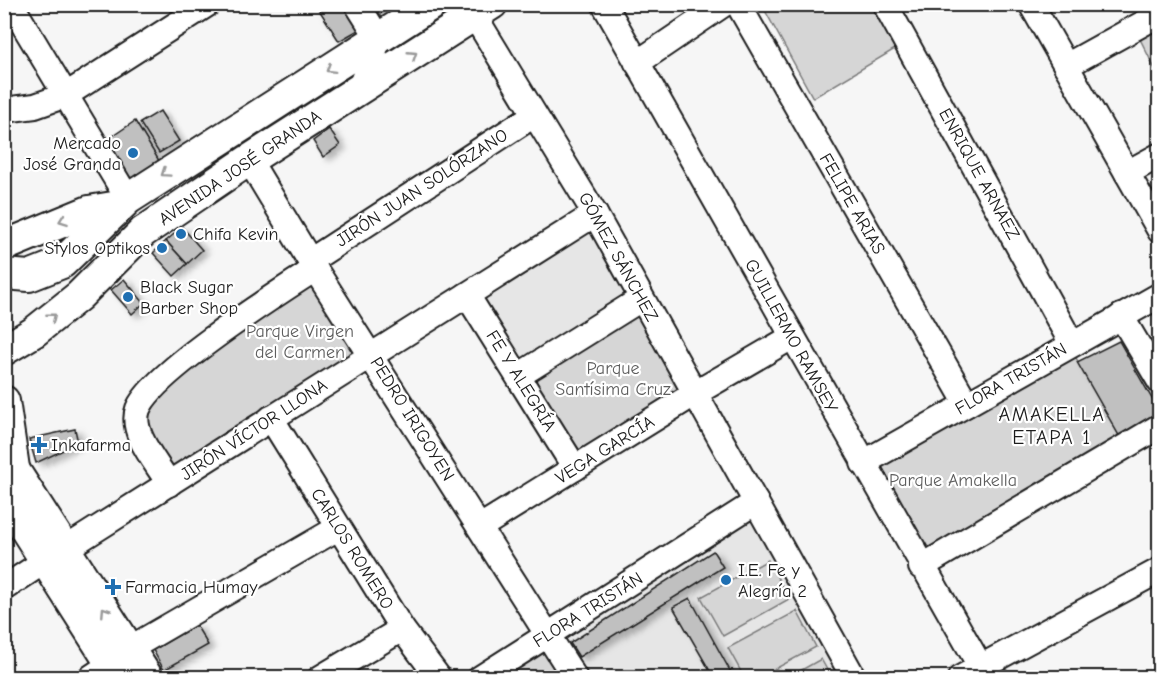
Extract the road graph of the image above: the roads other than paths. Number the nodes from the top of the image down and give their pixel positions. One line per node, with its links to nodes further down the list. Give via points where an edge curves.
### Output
1 (11, 4): 16 (street)
2 (208, 4): 16 (street)
3 (357, 4): 12 (street)
4 (432, 4): 12 (main road, AVENIDA JOSÉ GRANDA)
5 (604, 4): 13 (street, GUILLERMO RAMSEY)
6 (724, 4): 13 (street)
7 (738, 4): 40 (street, FELIPE ARIAS)
8 (885, 4): 33 (street, ENRIQUE ARNAEZ)
9 (1031, 4): 14 (street)
10 (483, 10): 15 (main road, AVENIDA JOSÉ GRANDA, one-way to 10); 18 (street, GÓMEZ SÁNCHEZ)
11 (1160, 14): 14 (street)
12 (379, 39): 15 (street); 22 (main road, AVENIDA JOSÉ GRANDA, one-way to 22)
13 (637, 63): 32 (street, GUILLERMO RAMSEY)
14 (1066, 66): 21 (street)
15 (359, 90): 20 (main road, AVENIDA JOSÉ GRANDA)
16 (66, 95): 17 (street, via 35,106); 22 (street)
17 (4, 110)
18 (534, 114): 23 (street, GÓMEZ SÁNCHEZ); 26 (street, JIRÓN JUAN SOLÓRZANO)
19 (1160, 154): 21 (street)
20 (249, 160): 26 (street, PEDRO IRIGOYEN); 34 (main road, AVENIDA JOSÉ GRANDA, one-way to 20, via 79,296 143,232)
21 (1127, 173): 24 (street)
22 (124, 202): 25 (main road, one-way to 25, via 89,211); 27 (main road, AVENIDA JOSÉ GRANDA, via 62,263 29,276)
23 (595, 213): 28 (street, JIRÓN VÍCTOR LLONA); 38 (street, GÓMEZ SÁNCHEZ)
24 (1160, 231)
25 (4, 246)
26 (312, 265): 35 (street, PEDRO IRIGOYEN); 46 (street, JIRÓN JUAN SOLÓRZANO, via 158,385 138,410 138,432)
27 (4, 274)
28 (467, 294): 35 (street, JIRÓN VÍCTOR LLONA); 36 (street, FE Y ALEGRÍA)
29 (1160, 295): 31 (street, FLORA TRISTÁN)
30 (633, 304): 36 (street)
31 (1122, 316): 33 (street, FLORA TRISTÁN); 37 (street)
32 (792, 337): 38 (street, VEGA GARCÍA); 43 (street, GUILLERMO RAMSEY)
33 (1072, 344): 40 (street, FLORA TRISTÁN)
34 (4, 350)
35 (371, 355): 41 (street, JIRÓN VÍCTOR LLONA); 48 (street, PEDRO IRIGOYEN)
36 (518, 376): 44 (street, FE Y ALEGRÍA)
37 (1160, 382)
38 (694, 394): 44 (street, VEGA GARCÍA); 47 (street, GÓMEZ SÁNCHEZ)
39 (4, 401): 45 (main road)
40 (967, 404): 43 (street, FLORA TRISTÁN)
41 (271, 418): 46 (street, JIRÓN VÍCTOR LLONA); 49 (street, CARLOS ROMERO)
42 (1160, 426): 51 (street)
43 (863, 463): 51 (street, GUILLERMO RAMSEY)
44 (575, 468): 48 (street, VEGA GARCÍA)
45 (8, 473): 50 (main road)
46 (169, 484): 50 (street, JIRÓN VÍCTOR LLONA)
47 (761, 511): 55 (street, FLORA TRISTÁN); 63 (street, GÓMEZ SÁNCHEZ)
48 (480, 527): 55 (street, PEDRO IRIGOYEN)
49 (338, 528): 54 (street, CARLOS ROMERO); 56 (street)
50 (55, 555): 53 (street, JIRÓN VÍCTOR LLONA); 56 (main road)
51 (921, 567): 57 (street, GUILLERMO RAMSEY)
52 (1160, 570): 57 (street)
53 (4, 588)
54 (402, 628): 59 (street); 60 (street, CARLOS ROMERO)
55 (549, 636): 61 (street, FLORA TRISTÁN); 62 (street, PEDRO IRIGOYEN)
56 (113, 667): 58 (main road)
57 (970, 672)
58 (148, 678)
59 (320, 678)
60 (438, 678)
61 (480, 678)
62 (575, 678)
63 (854, 678)

